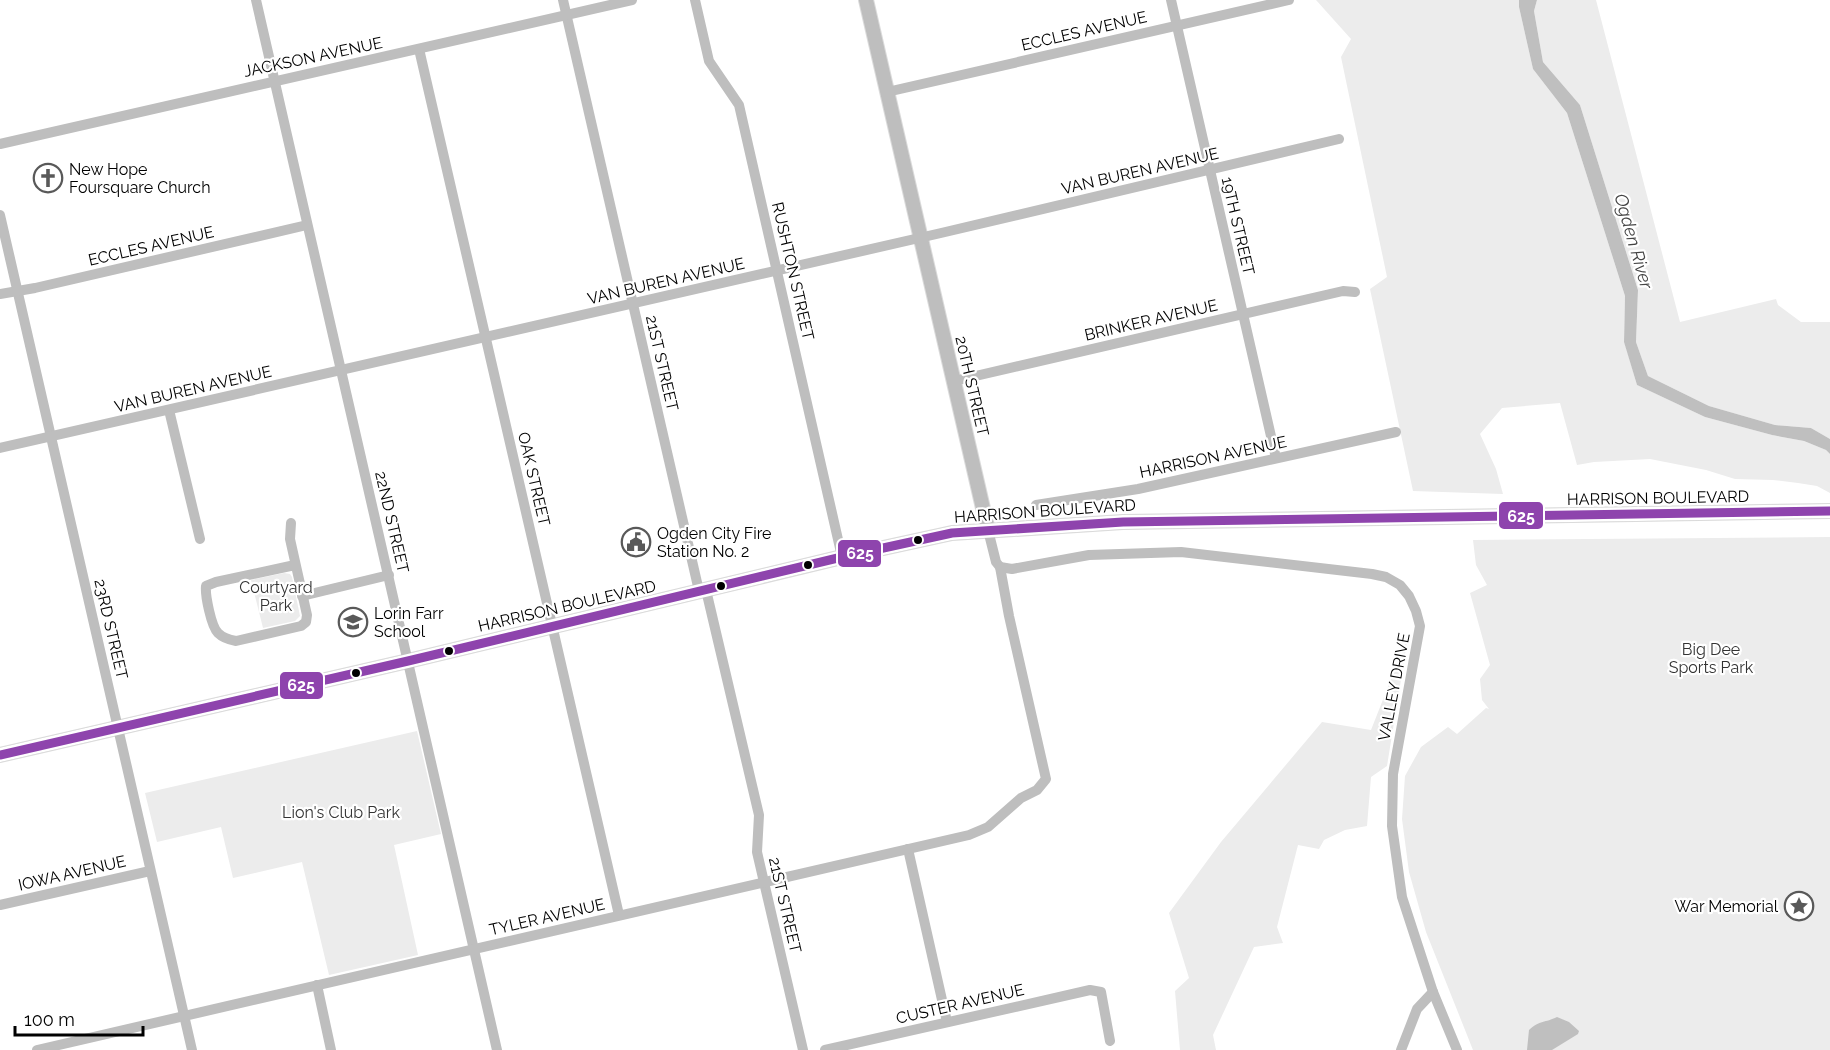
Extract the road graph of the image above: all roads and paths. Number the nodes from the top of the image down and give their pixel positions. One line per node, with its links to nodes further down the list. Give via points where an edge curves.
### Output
1 (256, 0): 11 (street, 22ND STREET)
2 (563, 0): 8 (street, 21ST STREET)
3 (632, 0): 8 (street, JACKSON AVENUE)
4 (695, 0): 19 (street, RUSHTON STREET, via 709,61 739,105)
5 (866, 0): 12 (main road, 20TH STREET)
6 (1172, 0): 9 (street, 19TH STREET)
7 (1289, 0): 9 (street, ECCLES AVENUE)
8 (566, 15): 10 (street, JACKSON AVENUE); 23 (street, 21ST STREET)
9 (1177, 25): 12 (street, ECCLES AVENUE); 15 (street, 19TH STREET)
10 (419, 49): 11 (street, JACKSON AVENUE); 25 (street, OAK STREET)
11 (275, 81): 14 (street, JACKSON AVENUE); 17 (street, 22ND STREET)
12 (899, 89): 18 (main road, 20TH STREET)
13 (1339, 139): 15 (street, VAN BUREN AVENUE)
14 (0, 144)
15 (1210, 170): 18 (street, VAN BUREN AVENUE); 24 (street, 19TH STREET)
16 (0, 215): 20 (street, 23RD STREET)
17 (308, 225): 20 (street, ECCLES AVENUE); 26 (street, 22ND STREET)
18 (920, 237): 19 (street, VAN BUREN AVENUE); 27 (main road, 20TH STREET)
19 (777, 270): 23 (street, VAN BUREN AVENUE); 38 (street, RUSHTON STREET)
20 (17, 292): 22 (street, ECCLES AVENUE); 30 (street, 23RD STREET)
21 (1355, 292): 24 (street, BRINKER AVENUE, via 1343,291)
22 (0, 294)
23 (632, 304): 25 (street, VAN BUREN AVENUE); 42 (street, 21ST STREET)
24 (1243, 314): 27 (street, BRINKER AVENUE); 32 (street, 19TH STREET)
25 (487, 337): 26 (street, VAN BUREN AVENUE); 44 (street, OAK STREET)
26 (341, 371): 28 (street, VAN BUREN AVENUE); 41 (street, 22ND STREET)
27 (954, 381): 36 (main road, 20TH STREET)
28 (170, 410): 30 (street, VAN BUREN AVENUE); 37 (street)
29 (1396, 432): 32 (street, HARRISON AVENUE)
30 (52, 436): 31 (street, VAN BUREN AVENUE); 46 (street, 23RD STREET)
31 (0, 448)
32 (1276, 458): 33 (street, HARRISON AVENUE, via 1138,489)
33 (1036, 505)
34 (1830, 511): 36 (main road, HARRISON BOULEVARD, via 1123,522)
35 (291, 523): 39 (street)
36 (988, 530): 38 (main road, HARRISON BOULEVARD, via 952,533); 40 (street, 20TH STREET)
37 (200, 539)
38 (843, 557): 42 (main road, HARRISON BOULEVARD)
39 (295, 565): 43 (street); 43 (street, via 216,582 206,586 205,594 215,628 236,641 304,625 307,615)
40 (1000, 567): 48 (street, 20TH STREET); 56 (street, VALLEY DRIVE, via 1018,568 1089,555 1181,552 1372,574 1400,585 1416,610 1420,632 1393,774 1392,826 1402,897)
41 (389, 575): 43 (street); 45 (street, 22ND STREET)
42 (703, 591): 44 (main road, HARRISON BOULEVARD); 51 (street, 21ST STREET, via 759,815 757,852)
43 (302, 596)
44 (552, 626): 45 (main road, HARRISON BOULEVARD); 53 (street, OAK STREET)
45 (408, 661): 46 (main road, HARRISON BOULEVARD); 54 (street, 22ND STREET)
46 (118, 729): 47 (main road, HARRISON BOULEVARD); 50 (street, 23RD STREET)
47 (0, 755)
48 (1046, 779): 49 (street, TYLER AVENUE, via 987,827)
49 (909, 849): 51 (street, TYLER AVENUE); 58 (street)
50 (150, 871): 52 (street, IOWA AVENUE); 57 (street, 23RD STREET)
51 (764, 881): 53 (street, TYLER AVENUE); 64 (street, 21ST STREET)
52 (0, 905)
53 (619, 915): 54 (street, TYLER AVENUE)
54 (474, 949): 55 (street, TYLER AVENUE); 63 (street, 22ND STREET)
55 (317, 985): 57 (street, TYLER AVENUE); 62 (street)
56 (1433, 992): 66 (street, via 1417,1009); 67 (street, VALLEY DRIVE)
57 (184, 1016): 60 (street, TYLER AVENUE); 61 (street, 23RD STREET)
58 (947, 1022): 59 (street, CUSTER AVENUE, via 1090,990 1101,992); 65 (street, CUSTER AVENUE)
59 (1110, 1041)
60 (37, 1050)
61 (192, 1050)
62 (331, 1050)
63 (497, 1050)
64 (803, 1050)
65 (825, 1050)
66 (1401, 1050)
67 (1457, 1050)

